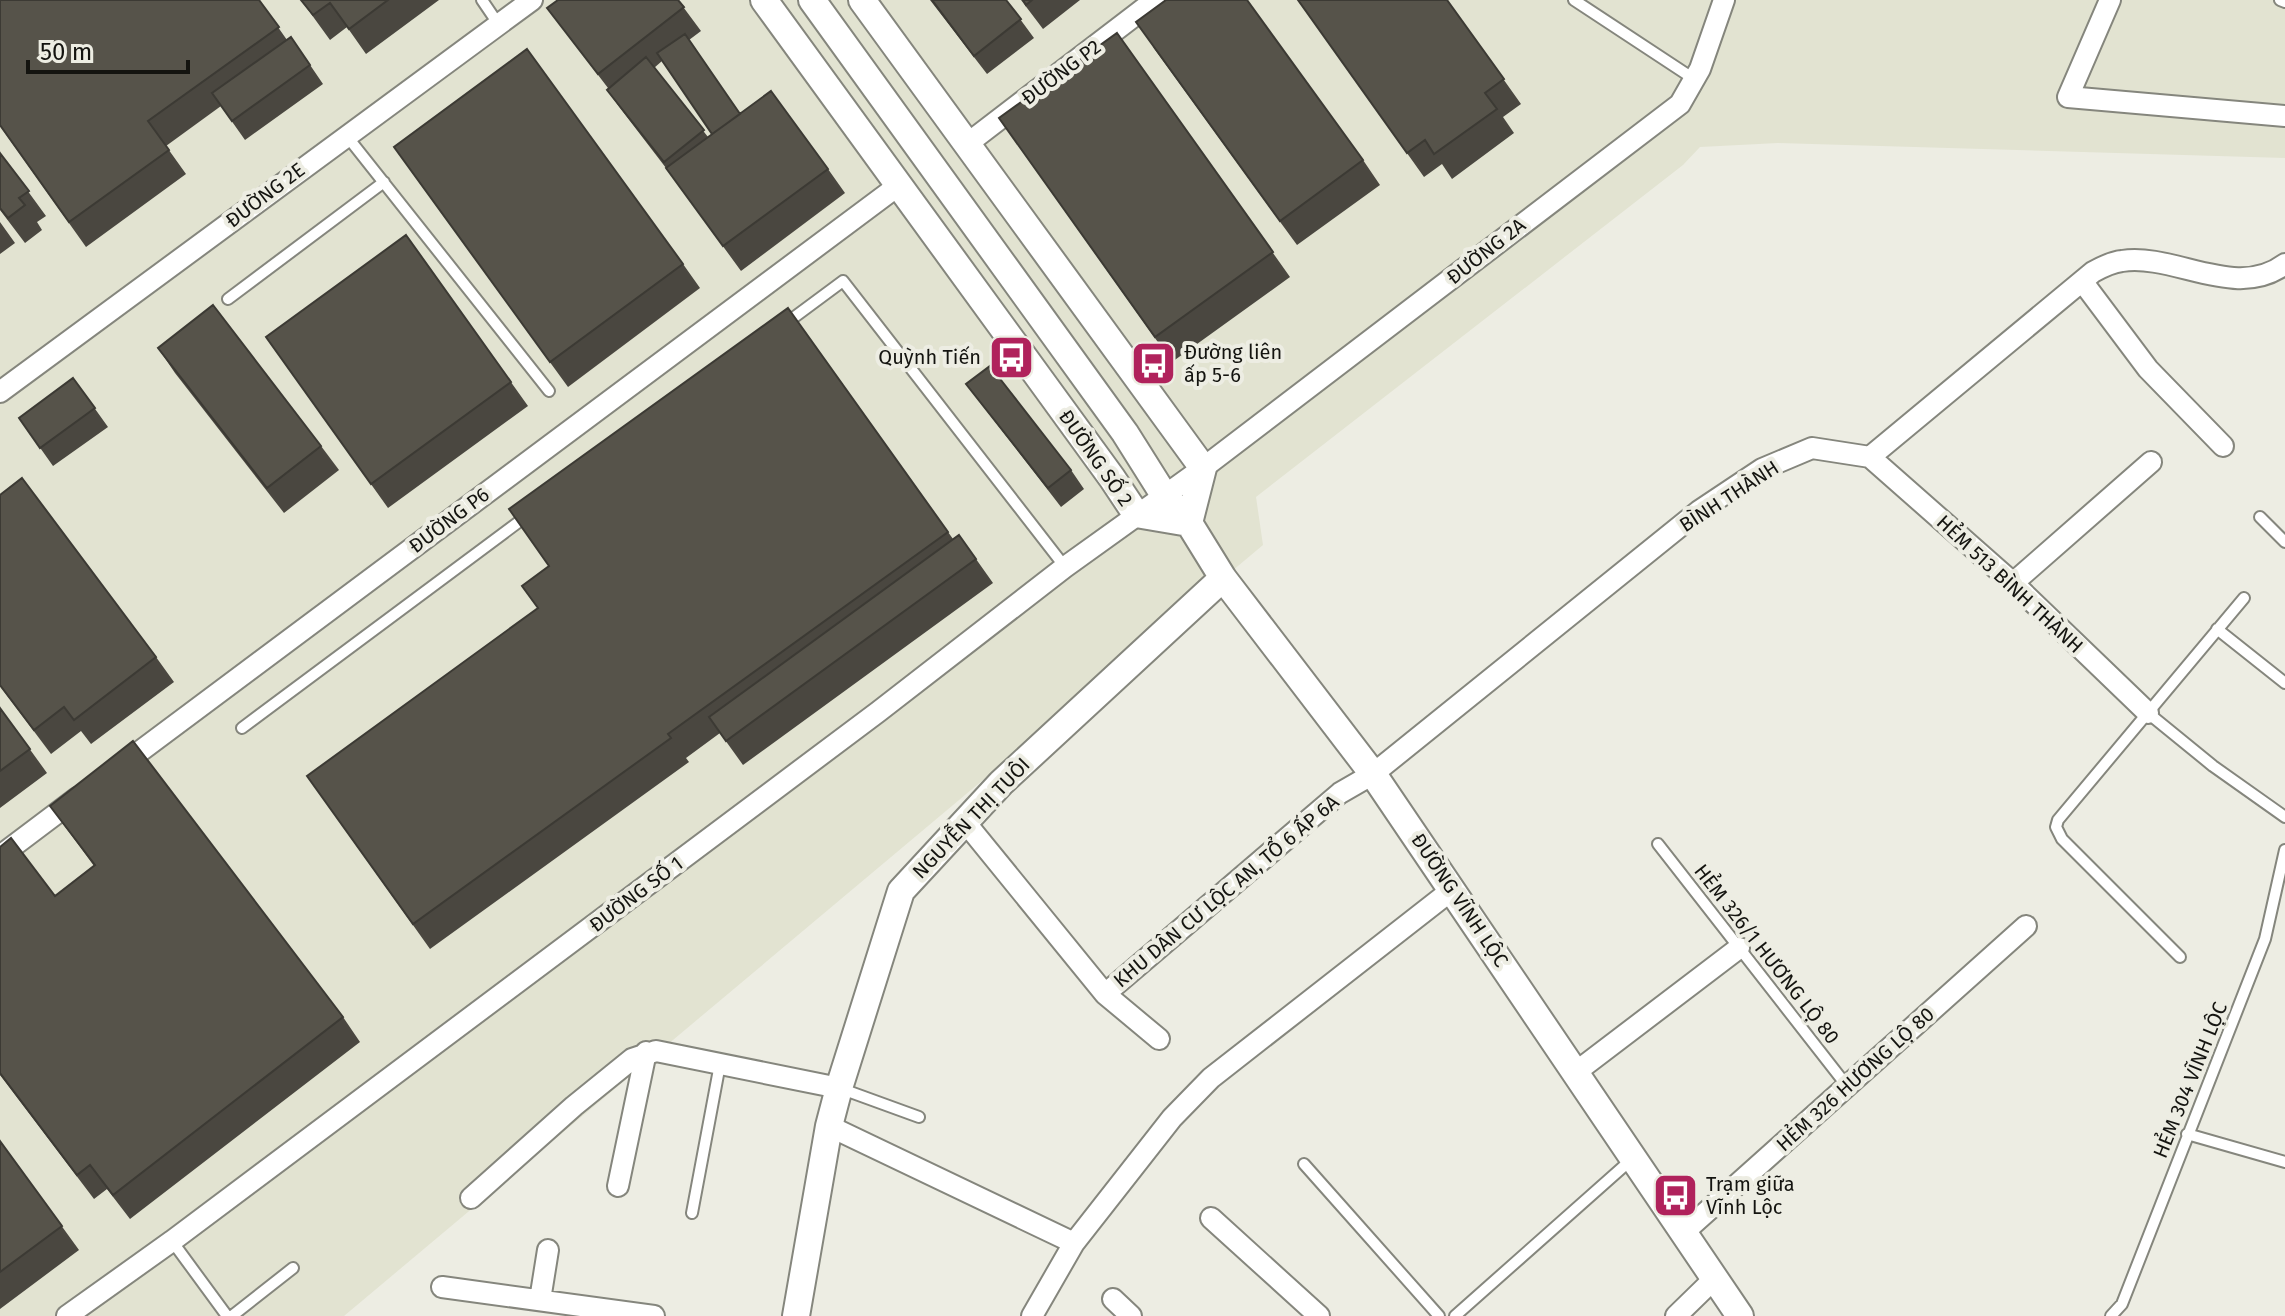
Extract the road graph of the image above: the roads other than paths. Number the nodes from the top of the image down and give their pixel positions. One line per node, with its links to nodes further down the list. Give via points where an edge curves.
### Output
1 (482, 0): 10 (lane)
2 (532, 0): 10 (street, ĐƯỜNG 2E)
3 (764, 0): 16 (main road, ĐƯỜNG SỐ 2)
4 (812, 0): 27 (main road, ĐƯỜNG SỐ 2, via 1142,457)
5 (862, 0): 14 (main road)
6 (1155, 0): 14 (street, ĐƯỜNG P2)
7 (1574, 0): 11 (lane)
8 (1724, 0): 11 (street, ĐƯỜNG 2A)
9 (2110, 0): 12 (street, via 2068,97)
10 (499, 25): 13 (street, ĐƯỜNG 2E)
11 (1694, 79): 26 (street, ĐƯỜNG 2A, via 1680,104)
12 (2285, 116)
13 (346, 135): 15 (lane); 22 (street, ĐƯỜNG 2E)
14 (967, 144): 26 (main road)
15 (384, 182): 19 (lane); 21 (lane)
16 (899, 185): 29 (main road, ĐƯỜNG SỐ 2); 46 (street, ĐƯỜNG P6)
17 (2285, 264): 18 (street, via 2242,278 2120,261)
18 (2082, 281): 23 (street, via 2148,369); 24 (street)
19 (228, 299)
20 (779, 329): 33 (lane, via 843,281)
21 (549, 391)
22 (0, 392)
23 (2223, 446)
24 (1870, 457): 35 (street, HẺM 513 BÌNH THÀNH); 41 (street, BÌNH THÀNH, via 1812,448 1762,469 1699,511)
25 (2151, 462): 35 (street)
26 (1203, 468): 27 (street, ĐƯỜNG SỐ 1); 31 (main road)
27 (1164, 495): 29 (street, ĐƯỜNG SỐ 1); 31 (main road, ĐƯỜNG VĨNH LỘC)
28 (536, 510): 40 (lane)
29 (1136, 514): 31 (main road, ĐƯỜNG SỐ 2); 33 (street, ĐƯỜNG SỐ 1)
30 (2260, 517): 32 (lane)
31 (1189, 523): 34 (main road, ĐƯỜNG VĨNH LỘC)
32 (2285, 542)
33 (1065, 567): 69 (street, ĐƯỜNG SỐ 1)
34 (1223, 578): 41 (main road, ĐƯỜNG VĨNH LỘC); 43 (main road, NGUYỄN THỊ TUÔI)
35 (2013, 583): 39 (street, HẺM 513 BÌNH THÀNH)
36 (2244, 598): 37 (lane)
37 (2217, 629): 38 (lane); 39 (lane)
38 (2285, 683)
39 (2148, 713): 42 (lane); 50 (lane, via 2056,827)
40 (242, 728)
41 (1373, 774): 47 (main road, ĐƯỜNG VĨNH LỘC); 51 (street, KHU DÂN CƯ LỘC AN, TỔ 6 ẤP 6A, via 1340,793)
42 (2285, 817)
43 (965, 822): 51 (street, KHU DÂN CƯ LỘC AN, TỔ 6 ẤP 6A); 57 (main road, NGUYỄN THỊ TUÔI, via 901,891)
44 (1658, 844): 49 (lane, HẺM 326/1 HƯƠNG LỘ 80)
45 (2285, 850): 60 (lane, HẺM 304 VĨNH LỘC, via 2265,939)
46 (0, 856)
47 (1453, 889): 55 (main road, ĐƯỜNG VĨNH LỘC); 70 (street, via 1211,1078 1172,1118)
48 (2026, 926): 56 (street, HẺM 326 HƯƠNG LỘ 80)
49 (1739, 948): 55 (street); 56 (lane, HẺM 326/1 HƯƠNG LỘ 80)
50 (2180, 957)
51 (1105, 994): 52 (street)
52 (1159, 1039)
53 (646, 1052): 54 (street); 64 (street); 65 (street, via 574,1106)
54 (720, 1062): 57 (street); 66 (lane)
55 (1576, 1072): 61 (main road, ĐƯỜNG VĨNH LỘC)
56 (1847, 1086): 68 (street, HẺM 326 HƯƠNG LỘ 80)
57 (839, 1088): 58 (lane); 59 (main road, NGUYỄN THỊ TUÔI)
58 (919, 1117)
59 (829, 1126): 70 (street); 80 (main road, NGUYỄN THỊ TUÔI)
60 (2187, 1134): 62 (lane); 88 (lane, HẺM 304 VĨNH LỘC, via 2122,1304)
61 (1634, 1157): 68 (main road, ĐƯỜNG VĨNH LỘC); 85 (lane)
62 (2285, 1162)
63 (1304, 1164): 84 (lane)
64 (618, 1186)
65 (471, 1198)
66 (692, 1213)
67 (1211, 1218): 83 (street)
68 (1684, 1232): 73 (main road, ĐƯỜNG VĨNH LỘC)
69 (172, 1241): 77 (street, ĐƯỜNG SỐ 1); 78 (lane)
70 (1074, 1243): 81 (street)
71 (548, 1250): 76 (street)
72 (293, 1268): 78 (lane)
73 (1714, 1279): 86 (street); 87 (main road, ĐƯỜNG VĨNH LỘC)
74 (442, 1287): 76 (street)
75 (1113, 1299): 82 (street)
76 (540, 1300): 79 (street)
77 (67, 1316)
78 (230, 1316)
79 (654, 1316)
80 (796, 1316)
81 (1032, 1316)
82 (1131, 1316)
83 (1319, 1316)
84 (1439, 1316)
85 (1455, 1316)
86 (1676, 1316)
87 (1740, 1316)
88 (2111, 1316)

